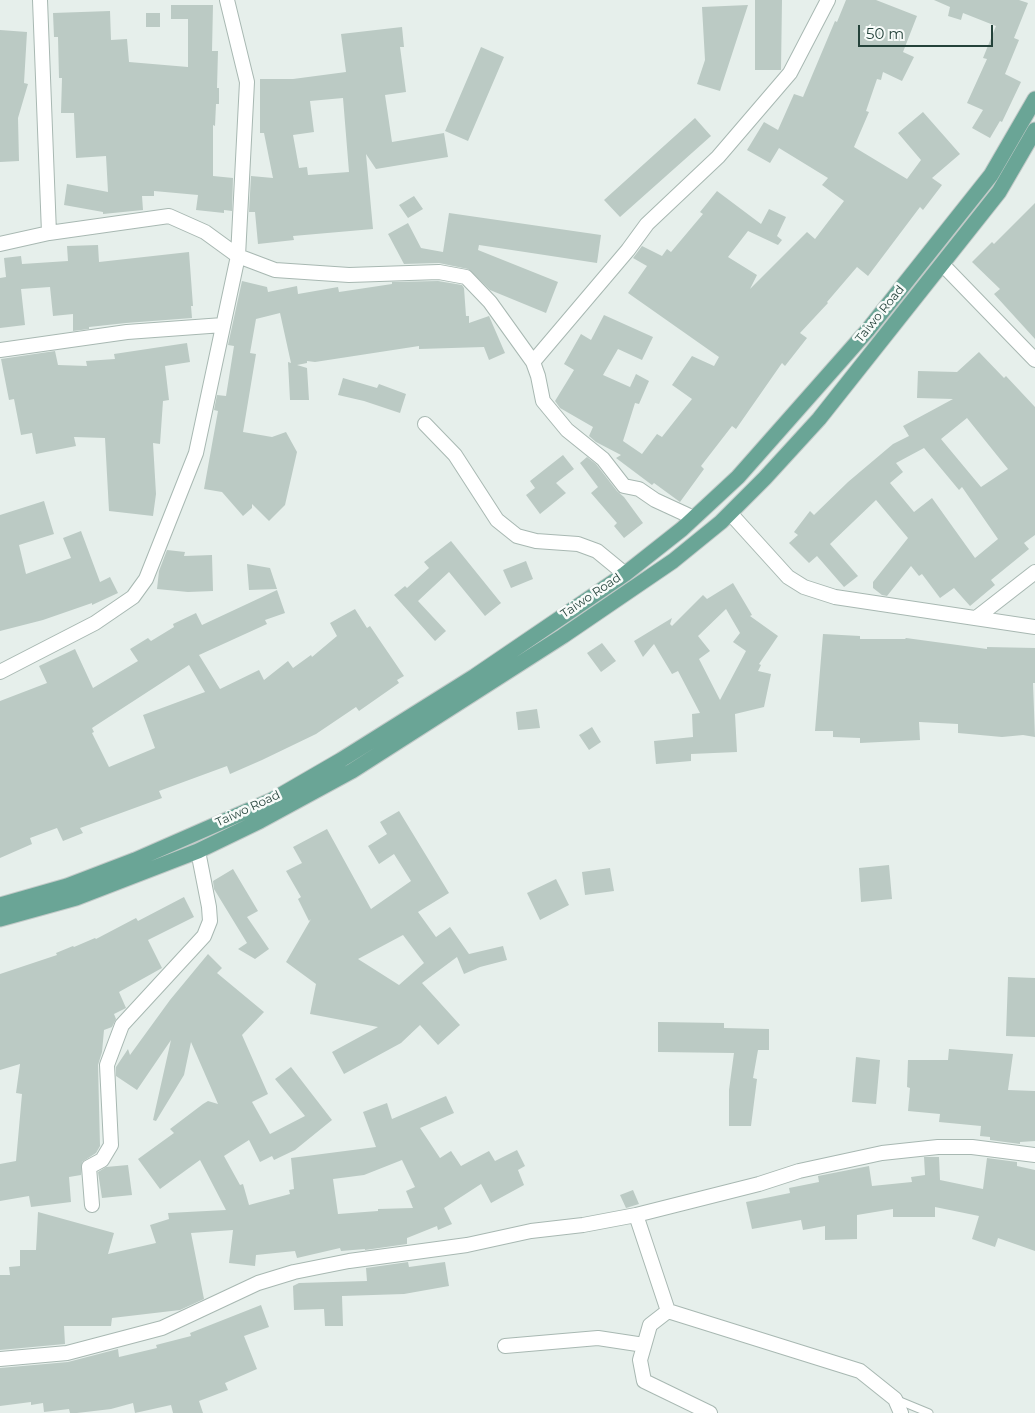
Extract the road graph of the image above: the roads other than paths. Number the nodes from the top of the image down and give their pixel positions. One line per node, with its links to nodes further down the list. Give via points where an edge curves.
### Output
1 (40, 0): 6 (street)
2 (227, 0): 8 (street, via 247,82)
3 (828, 0): 13 (street, via 790,73 718,157 647,224)
4 (1035, 99): 16 (main road, Taiwo Road, via 990,175 867,331 738,477)
5 (1035, 130): 9 (main road, Taiwo Road, via 999,192)
6 (49, 233): 7 (street); 8 (street, via 169,216 205,232)
7 (0, 244)
8 (238, 256): 10 (street); 13 (street, via 275,270 349,275 439,272 466,278 490,302)
9 (942, 264): 12 (street); 15 (main road, Taiwo Road, via 820,419)
10 (223, 325): 11 (street, via 127,332); 21 (street, via 196,453 146,579 133,597 95,623)
11 (0, 350)
12 (1035, 360)
13 (533, 362): 16 (street, via 543,401 566,430 602,459 624,486 639,489)
14 (425, 424): 18 (street, via 456,455 497,520 516,536 536,542 578,544 597,551)
15 (730, 513): 19 (street, via 788,577 804,587 835,597); 22 (main road, Taiwo Road, via 673,561 563,636 352,771)
16 (694, 518): 18 (main road, Taiwo Road)
17 (1035, 572): 19 (street)
18 (625, 574): 23 (main road, Taiwo Road, via 475,676 272,800 135,860 67,886)
19 (976, 618): 20 (street)
20 (1035, 627)
21 (0, 672)
22 (198, 851): 24 (main road, Taiwo Road, via 76,898); 26 (street, via 210,920 204,936 122,1025 107,1065 111,1145 102,1160 89,1167)
23 (0, 905)
24 (0, 919)
25 (1035, 1155): 27 (street, via 972,1147 882,1153 799,1171)
26 (92, 1204)
27 (636, 1215): 28 (street); 31 (street, via 294,1272 258,1283 162,1328 67,1353)
28 (668, 1311): 29 (street, via 650,1324); 32 (street, via 860,1371)
29 (644, 1345): 30 (street, via 598,1338); 33 (street, via 640,1360 644,1381)
30 (505, 1346)
31 (0, 1359)
32 (895, 1399): 34 (street); 35 (lane)
33 (710, 1413)
34 (901, 1413)
35 (929, 1413)

